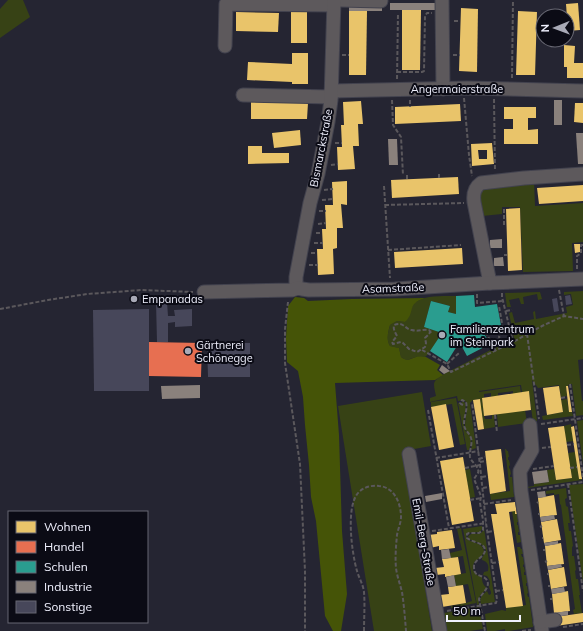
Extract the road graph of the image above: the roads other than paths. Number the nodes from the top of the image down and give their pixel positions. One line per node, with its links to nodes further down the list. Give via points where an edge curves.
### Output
1 (442, 0): 5 (street)
2 (381, 1): 3 (street)
3 (336, 2): 4 (street, via 226,4); 7 (street, Bismarckstraße)
4 (225, 46)
5 (443, 89): 6 (street, Angermaierstraße); 7 (street, Angermaierstraße)
6 (583, 91)
7 (331, 94): 8 (street, Angermaierstraße); 12 (street, Bismarckstraße, via 328,122 296,277)
8 (243, 95)
9 (583, 174): 11 (street, via 476,180 473,197)
10 (580, 277): 11 (street, Asamstraße)
11 (490, 283): 12 (street, Asamstraße, via 395,289)
12 (298, 288): 13 (street, Asamstraße)
13 (204, 292)
14 (530, 426): 17 (street, via 532,450 520,471 521,501)
15 (409, 454): 18 (street, Emil-Berg-Straße)
16 (555, 620): 17 (street)
17 (541, 626)
18 (440, 631)

